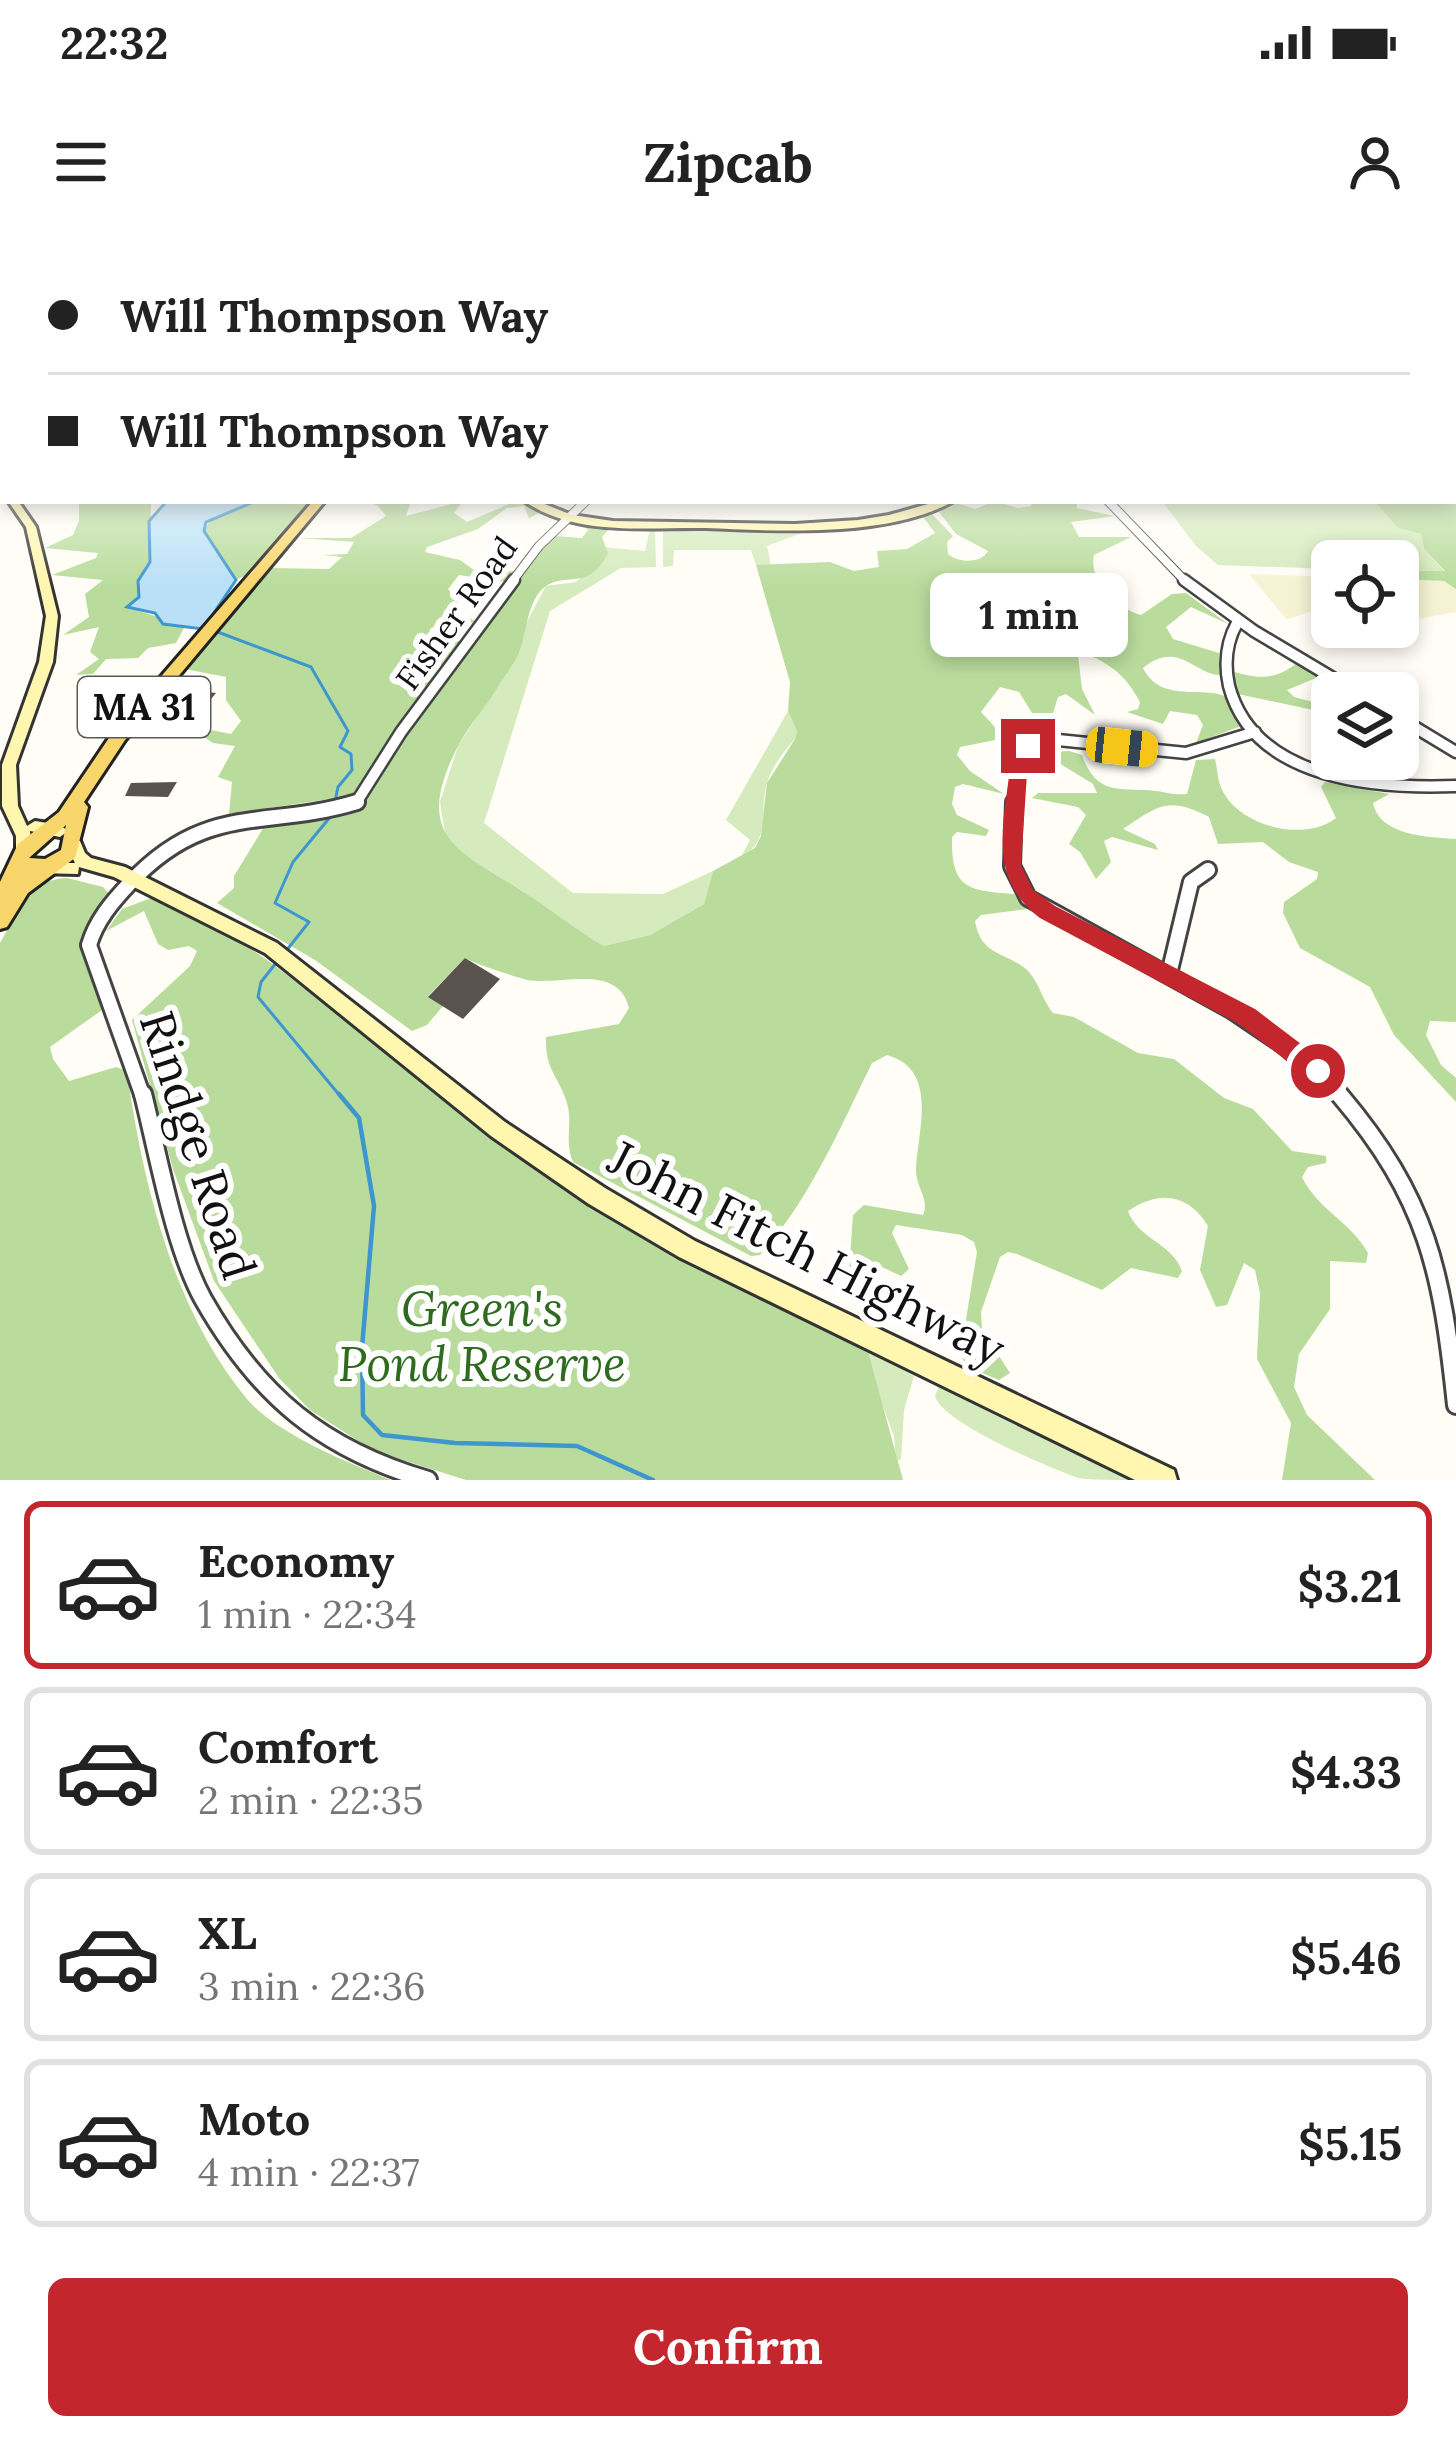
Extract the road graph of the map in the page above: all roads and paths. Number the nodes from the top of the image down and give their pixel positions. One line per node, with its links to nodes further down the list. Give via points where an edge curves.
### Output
1 (15, 504): 14 (street, via 31,527 52,637 10,755 8,788 24,836)
2 (316, 504): 14 (main road, MA 31, via 119,736 75,816)
3 (536, 504): 7 (street)
4 (582, 504): 7 (street)
5 (938, 504): 7 (street, Fisher Road, via 803,528 617,526)
6 (1110, 504): 8 (street, via 1157,561)
7 (566, 517): 16 (street, Fisher Road, via 356,803 204,827)
8 (1237, 622): 9 (street); 11 (street, via 1227,682)
9 (1322, 672)
10 (1419, 730): 12 (street)
11 (1255, 732): 13 (street, via 1325,776); 19 (street, via 1178,753 1046,740 1020,757 1016,884 1048,912)
12 (1456, 752)
13 (1456, 786)
14 (47, 848): 16 (street, John Fitch Highway); 17 (main road); 18 (main road)
15 (1208, 870): 19 (street, via 1191,882)
16 (129, 879): 21 (street, Rindge Road, via 94,926 91,956 136,1072 202,1297 275,1400 376,1465); 22 (street, John Fitch Highway, via 271,948 498,1129 687,1249)
17 (0, 903)
18 (0, 921)
19 (1169, 974): 20 (street, via 1288,1045 1385,1151 1438,1268)
20 (1456, 1405)
21 (428, 1480)
22 (1164, 1480)

